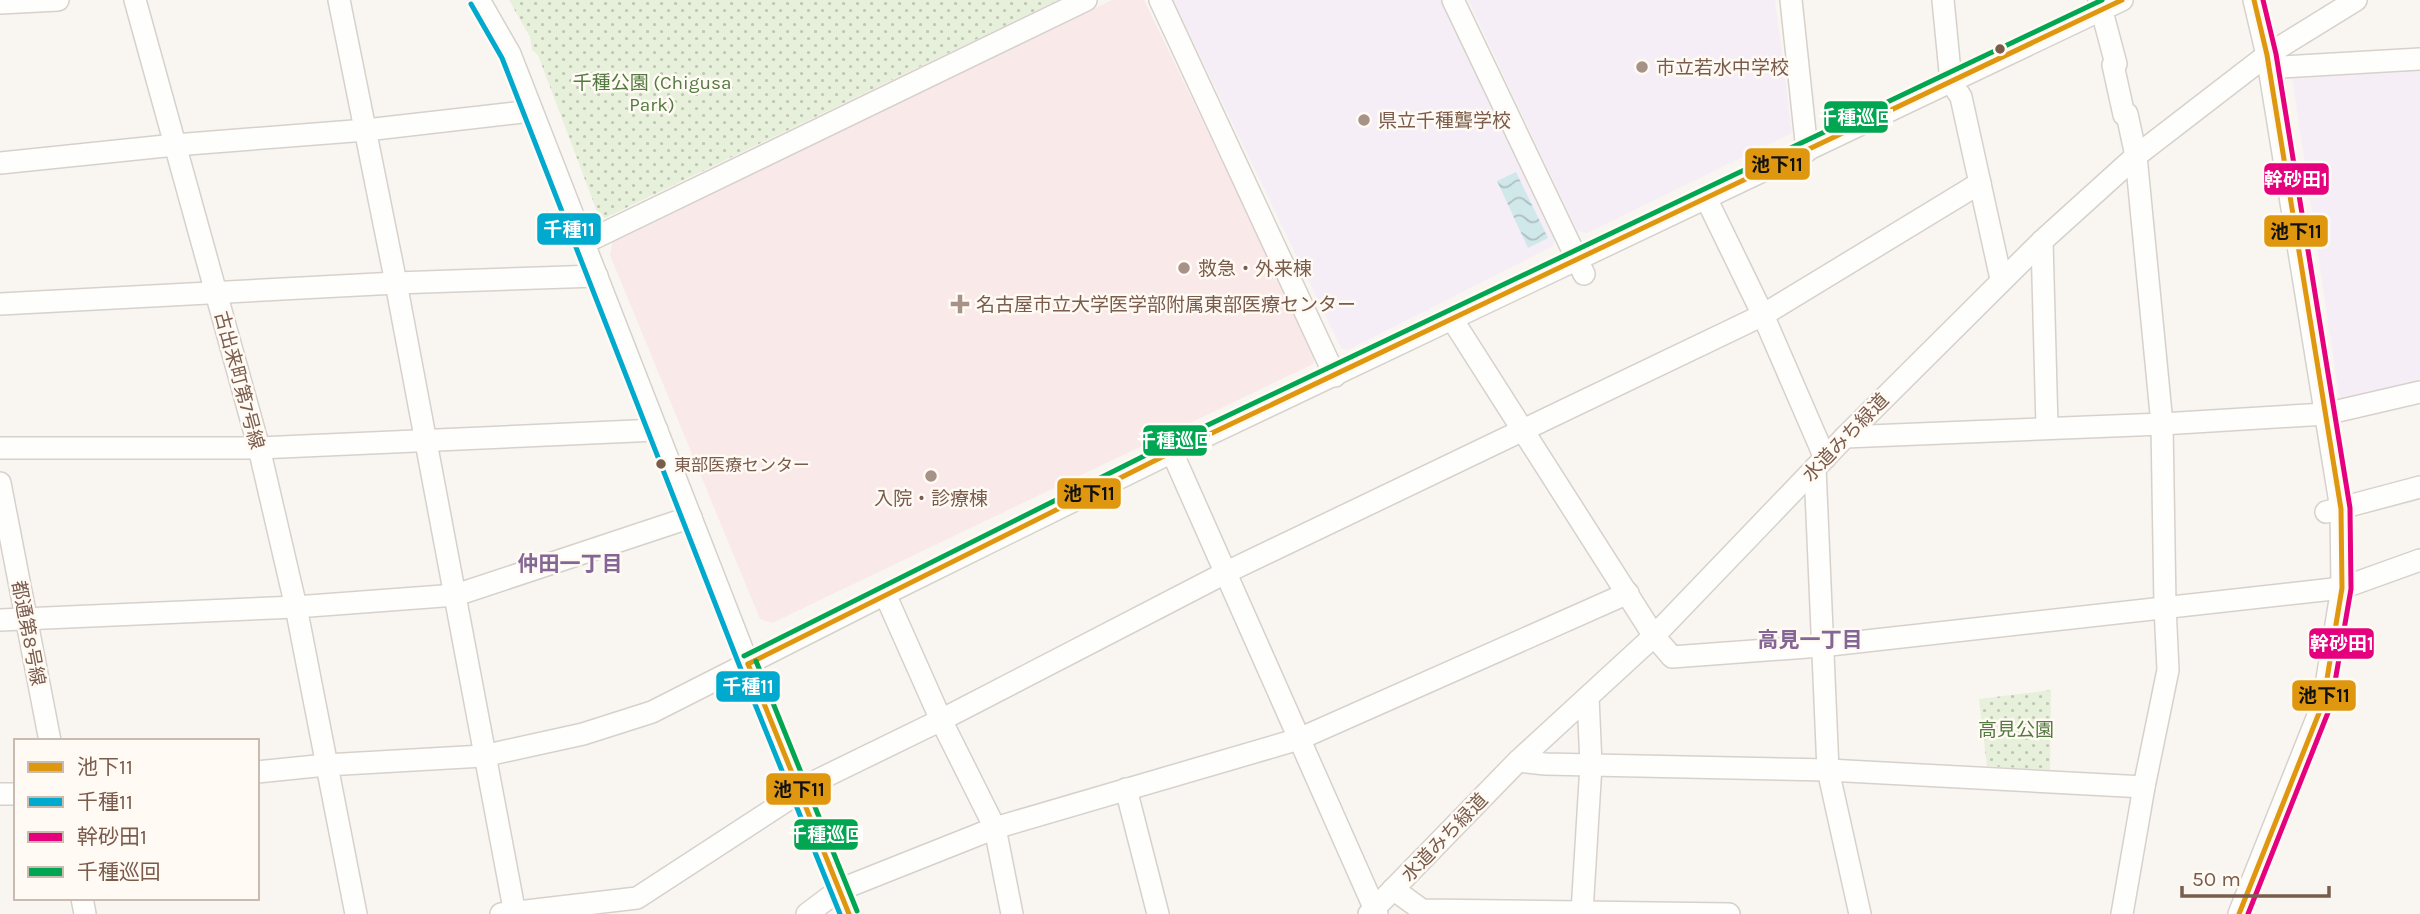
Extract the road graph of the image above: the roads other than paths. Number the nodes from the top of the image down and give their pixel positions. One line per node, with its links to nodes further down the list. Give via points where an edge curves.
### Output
1 (58, 0): 13 (street)
2 (135, 0): 20 (street, 古出来町第7号線)
3 (340, 0): 19 (street)
4 (479, 0): 18 (street, via 510,54)
5 (1086, 0): 27 (street)
6 (1160, 0): 36 (street)
7 (1452, 0): 28 (street)
8 (1791, 0): 21 (street)
9 (1943, 0): 17 (street)
10 (2122, 0): 14 (street)
11 (2254, 0): 15 (street)
12 (2356, 0): 15 (street, 水道みち緑道)
13 (0, 3)
14 (2100, 5): 17 (street); 22 (street)
15 (2267, 55): 16 (street, via 2282,67); 22 (street, 水道みち緑道); 38 (street)
16 (2420, 59)
17 (1951, 82): 21 (street); 24 (street, via 1961,97)
18 (532, 111): 19 (street); 27 (street)
19 (366, 130): 20 (street); 31 (street)
20 (175, 145): 23 (street); 32 (street, 古出来町第7号線)
21 (1807, 150): 25 (street)
22 (2136, 156): 26 (street, 水道みち緑道); 39 (street)
23 (0, 163)
24 (1980, 183): 30 (street); 34 (street)
25 (1706, 198): 28 (street); 34 (street)
26 (2042, 241): 30 (street, 水道みち緑道); 40 (street)
27 (584, 243): 29 (street)
28 (1580, 266): 35 (street)
29 (597, 276): 31 (street); 41 (street)
30 (2001, 279): 43 (street, 水道みち緑道)
31 (396, 283): 32 (street); 44 (street)
32 (217, 293): 33 (street); 46 (street, 古出来町第7号線)
33 (0, 304)
34 (1763, 315): 42 (street); 48 (street)
35 (1452, 319): 36 (street); 42 (street)
36 (1335, 376): 47 (street)
37 (2420, 392): 38 (street)
38 (2326, 414): 39 (street); 51 (street)
39 (2162, 424): 40 (street); 59 (street)
40 (2047, 428): 43 (street)
41 (657, 430): 44 (street); 52 (street)
42 (1525, 431): 54 (street); 57 (street)
43 (1845, 437): 48 (street, 水道みち緑道)
44 (425, 439): 46 (street); 58 (street)
45 (0, 448): 46 (street)
46 (259, 448): 60 (street, 古出来町第7号線)
47 (1172, 452): 54 (street); 56 (street)
48 (1820, 463): 63 (street, 水道みち緑道); 64 (street)
49 (0, 483): 61 (street, 都通第8号線)
50 (2420, 486): 51 (street)
51 (2333, 510): 55 (street)
52 (691, 517): 58 (street); 65 (street)
53 (2420, 560): 55 (street)
54 (1227, 572): 67 (street); 69 (street)
55 (2342, 588): 59 (street); 93 (street, via 2323,703)
56 (885, 593): 65 (street); 67 (street)
57 (1628, 593): 63 (street); 69 (street)
58 (456, 595): 60 (street); 70 (street)
59 (2165, 606): 64 (street); 76 (street, via 2168,670)
60 (296, 607): 61 (street); 72 (street, 古出来町第7号線)
61 (27, 619): 62 (street); 68 (street, 都通第8号線)
62 (0, 620)
63 (1654, 636): 64 (street, via 1672,657); 66 (street, 水道みち緑道)
64 (1821, 646): 74 (street)
65 (748, 664): 70 (street, via 652,712 583,734); 78 (street)
66 (1588, 697): 71 (street, 水道みち緑道); 73 (street)
67 (941, 720): 78 (street); 79 (street)
68 (50, 739)
69 (1299, 739): 77 (street); 82 (street)
70 (483, 755): 72 (street); 85 (street)
71 (1518, 761): 73 (street); 80 (street, 水道みち緑道)
72 (327, 765): 75 (street); 84 (street, 古出来町第7号線)
73 (1591, 765): 74 (street); 83 (street)
74 (1828, 770): 76 (street); 91 (street)
75 (259, 772)
76 (2144, 787): 92 (street)
77 (1126, 789): 79 (street); 89 (street)
78 (799, 791): 81 (street); 85 (street, via 637,898)
79 (995, 828): 81 (street); 88 (street)
80 (1394, 889): 82 (street, 水道みち緑道); 83 (street, via 1422,910)
81 (839, 890): 86 (street); 87 (street)
82 (1374, 912)
83 (1582, 912): 90 (street)
84 (356, 914)
85 (510, 914)
86 (807, 914)
87 (849, 914)
88 (1012, 914)
89 (1158, 914)
90 (1729, 914)
91 (1860, 914)
92 (2122, 914)
93 (2239, 914)

